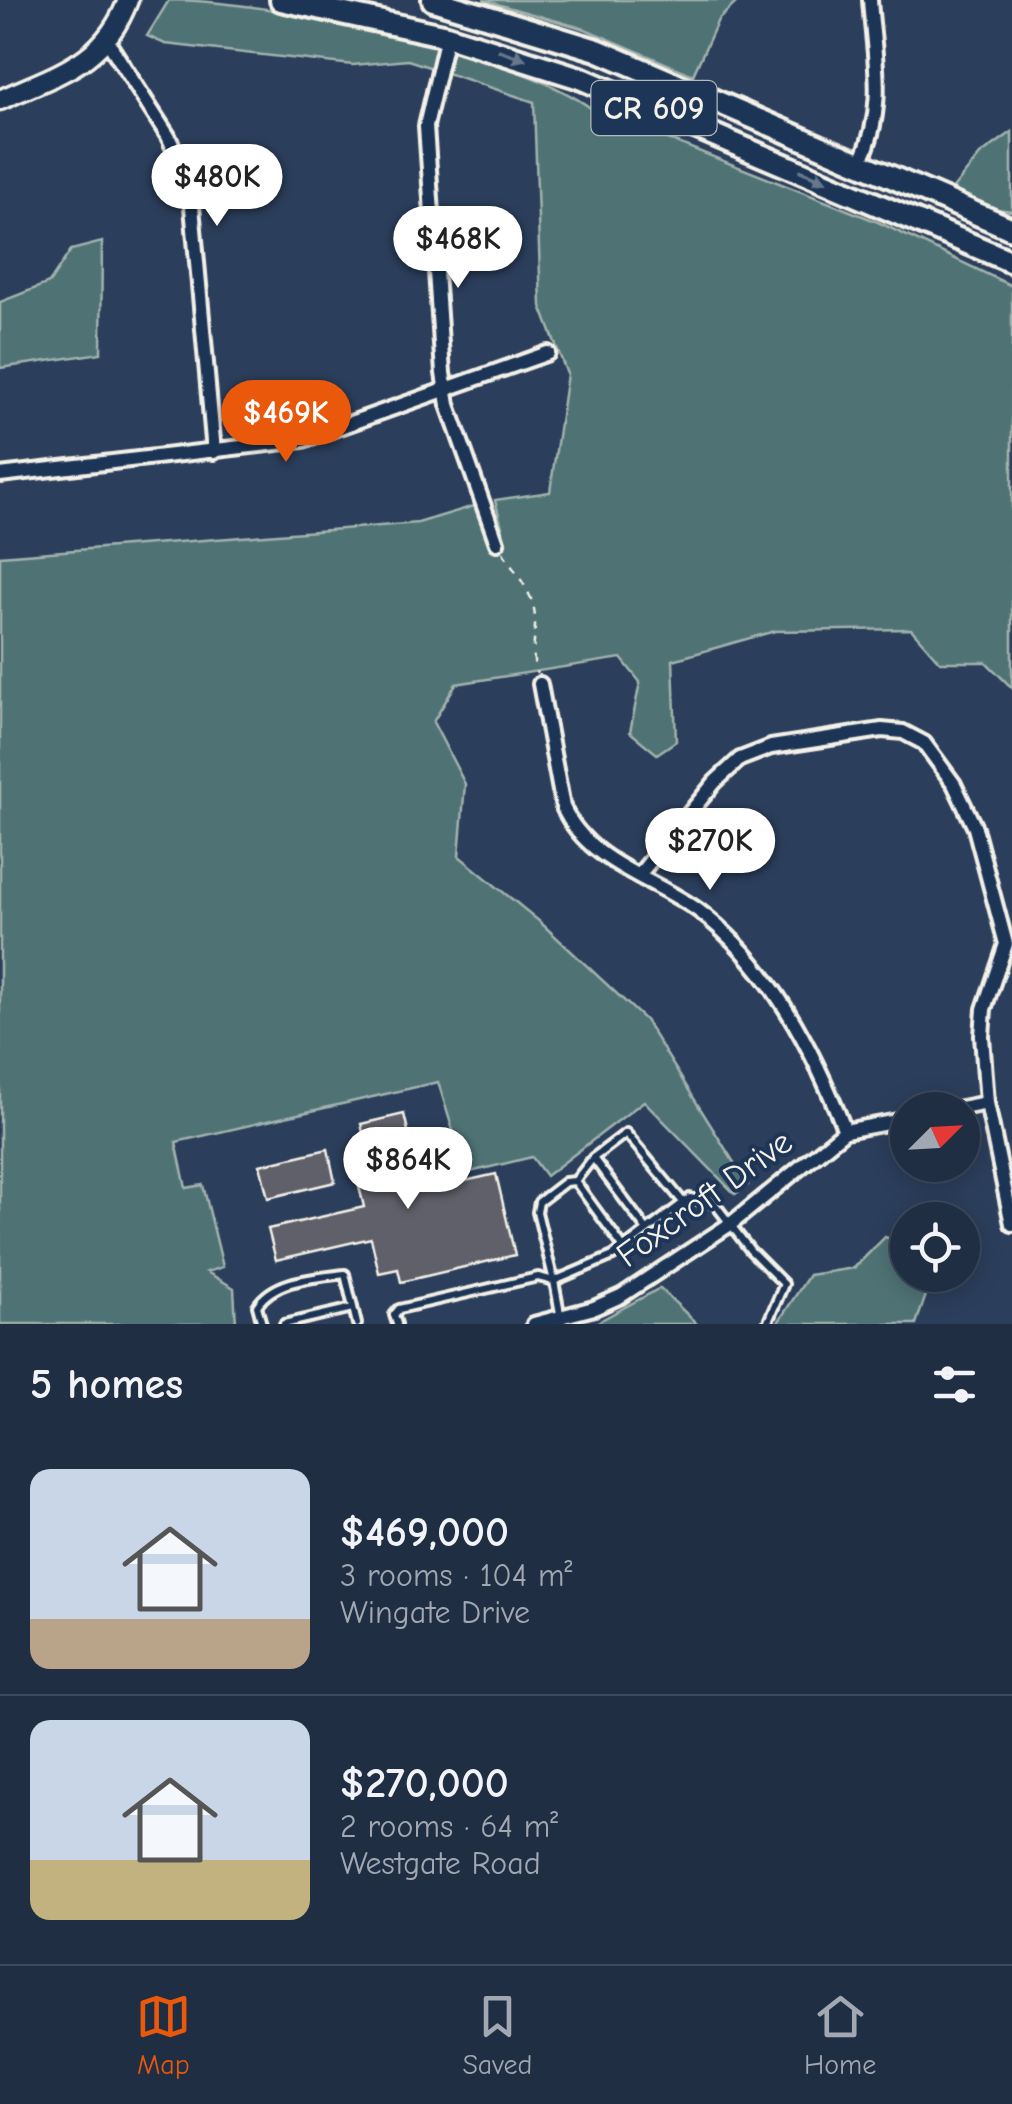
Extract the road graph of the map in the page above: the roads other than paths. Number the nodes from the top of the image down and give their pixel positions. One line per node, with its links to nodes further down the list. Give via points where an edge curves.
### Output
1 (128, 0): 6 (street)
2 (281, 0): 5 (main road, CR 609)
3 (433, 0): 8 (main road, CR 609, via 597,50)
4 (870, 0): 8 (street, via 878,108)
5 (447, 36): 10 (main road, CR 609, one-way to 10, via 580,78); 12 (street, via 426,126)
6 (108, 42): 7 (street, via 76,66); 13 (street, via 190,184)
7 (0, 100)
8 (860, 162): 9 (main road, CR 609)
9 (1012, 229)
10 (1012, 262)
11 (548, 353): 12 (street)
12 (445, 390): 13 (street, via 303,440); 15 (street)
13 (214, 452): 14 (street)
14 (0, 475)
15 (497, 542)
16 (540, 684): 17 (street, via 571,824 596,851)
17 (639, 875): 18 (street, via 740,758 771,747 904,732 938,761 975,828); 22 (street, via 702,913 760,974 806,1040)
18 (1009, 943): 19 (street, via 984,1009)
19 (987, 1103): 20 (street); 26 (street)
20 (980, 1104)
21 (890, 1122): 22 (street, Foxcroft Drive)
22 (844, 1131): 27 (street, Foxcroft Drive)
23 (593, 1158): 24 (lane); 25 (lane, via 626,1133); 28 (lane)
24 (575, 1181): 29 (lane); 30 (lane, via 539,1202)
25 (683, 1202): 27 (lane, via 715,1204); 28 (lane)
26 (1011, 1215)
27 (732, 1223): 32 (street, Foxcroft Drive, via 621,1296); 38 (lane, via 784,1284)
28 (646, 1229): 29 (lane)
29 (623, 1247): 30 (lane)
30 (554, 1281): 32 (lane); 36 (lane, via 538,1277 400,1309)
31 (352, 1308): 33 (lane, via 345,1274 315,1278 265,1293 257,1306); 34 (lane); 35 (lane)
32 (561, 1321): 37 (street, Foxcroft Drive)
33 (262, 1324)
34 (284, 1324)
35 (356, 1324)
36 (396, 1324)
37 (534, 1324)
38 (767, 1324)

